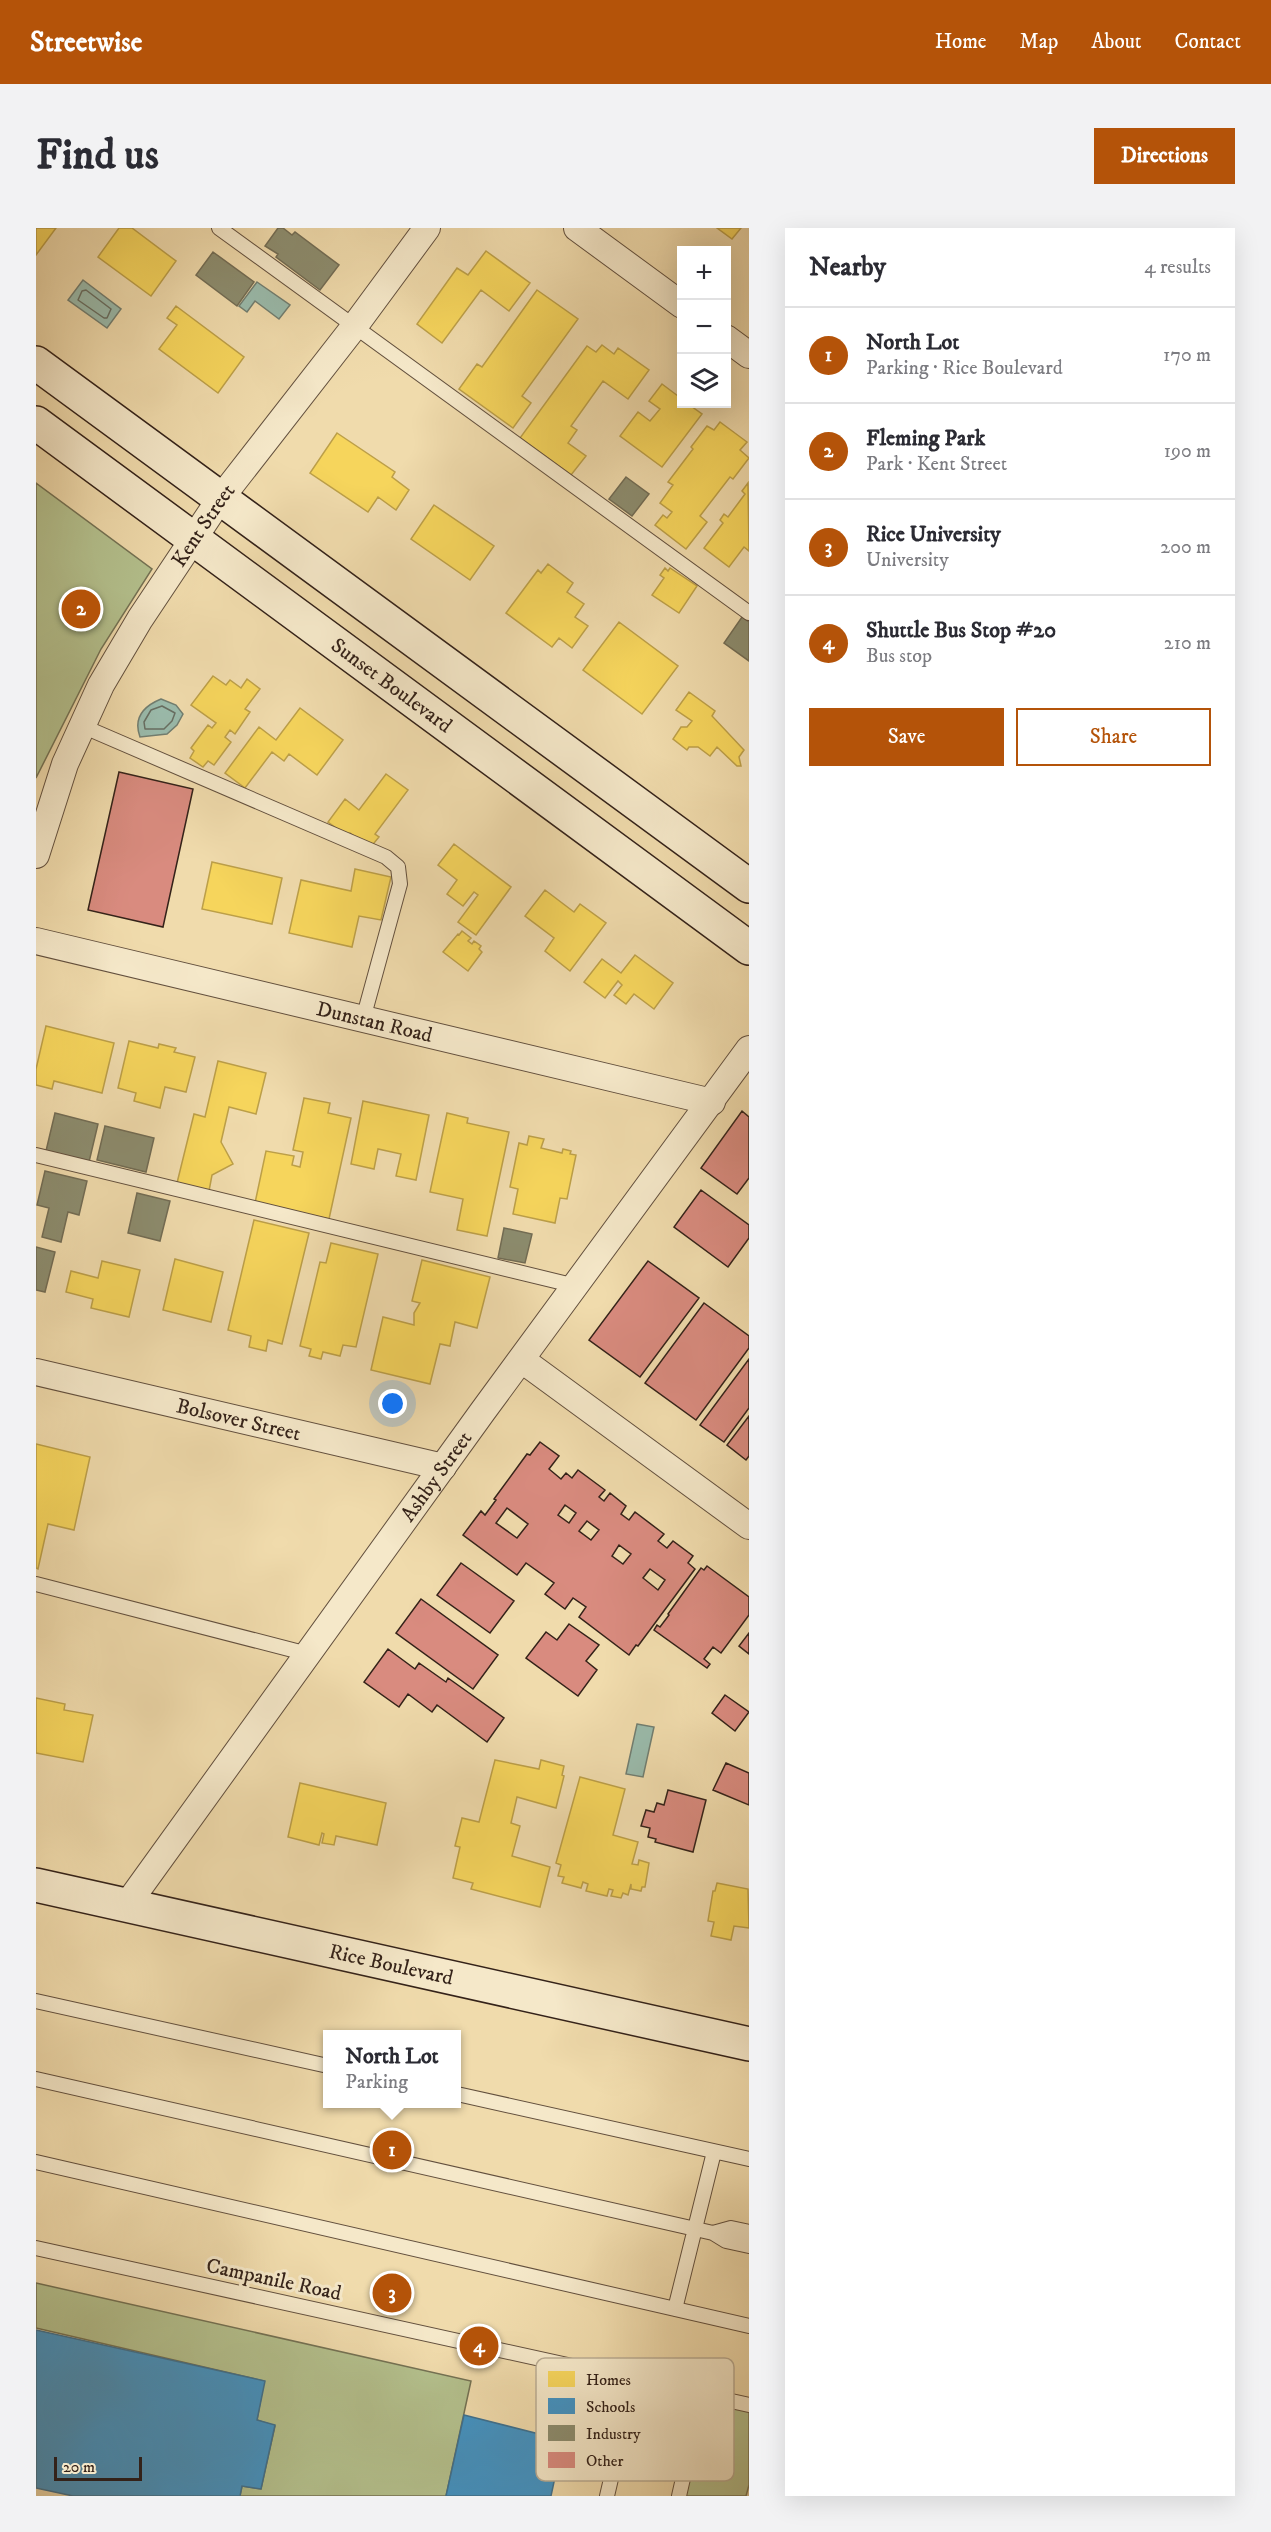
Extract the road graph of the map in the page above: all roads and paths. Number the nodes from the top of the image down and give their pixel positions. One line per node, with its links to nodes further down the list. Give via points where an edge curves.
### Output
1 (219, 228): 5 (lane)
2 (427, 228): 5 (street, Kent Street)
3 (577, 228): 4 (street)
4 (677, 302)
5 (354, 327): 10 (street, Kent Street); 12 (lane)
6 (731, 342): 7 (street)
7 (749, 355)
8 (36, 363): 10 (street)
9 (36, 423): 11 (street, Sunset Boulevard)
10 (220, 499): 11 (street, Kent Street); 15 (street)
11 (194, 539): 13 (street, Kent Street, via 140,619); 17 (street, Sunset Boulevard)
12 (749, 613)
13 (82, 726): 14 (street, Kent Street, via 65,764); 18 (lane, via 387,857 398,867 400,884)
14 (36, 855)
15 (749, 886)
16 (36, 941): 18 (street, Dunstan Road)
17 (749, 948)
18 (363, 1019): 20 (street, Dunstan Road)
19 (749, 1049): 20 (street, Ashby Street)
20 (712, 1102): 22 (street, Ashby Street)
21 (36, 1155): 22 (lane)
22 (576, 1286): 23 (street, Ashby Street)
23 (522, 1360): 25 (street, Ashby Street); 26 (street)
24 (36, 1372): 25 (street, Bolsover Street)
25 (443, 1467): 28 (street, Ashby Street)
26 (749, 1526)
27 (36, 1584): 28 (lane)
28 (308, 1653): 30 (street, Ashby Street)
29 (36, 1885): 30 (street, Rice Boulevard)
30 (126, 1906): 32 (street, Rice Boulevard)
31 (36, 2001): 33 (lane)
32 (749, 2044)
33 (323, 2065)
34 (36, 2079): 39 (lane)
35 (461, 2095): 36 (lane)
36 (714, 2152): 37 (lane); 39 (lane)
37 (749, 2160)
38 (36, 2162): 44 (lane)
39 (695, 2229): 41 (lane); 44 (lane)
40 (749, 2232): 41 (lane, via 731,2228)
41 (713, 2233): 42 (lane, via 726,2241)
42 (749, 2246)
43 (36, 2248): 46 (lane, Campanile Road)
44 (675, 2308): 45 (lane)
45 (749, 2326)
46 (536, 2358)
47 (734, 2402): 48 (lane, Campanile Road)
48 (749, 2405)
49 (610, 2481): 51 (lane)
50 (682, 2481): 52 (lane)
51 (607, 2496)
52 (679, 2496)

